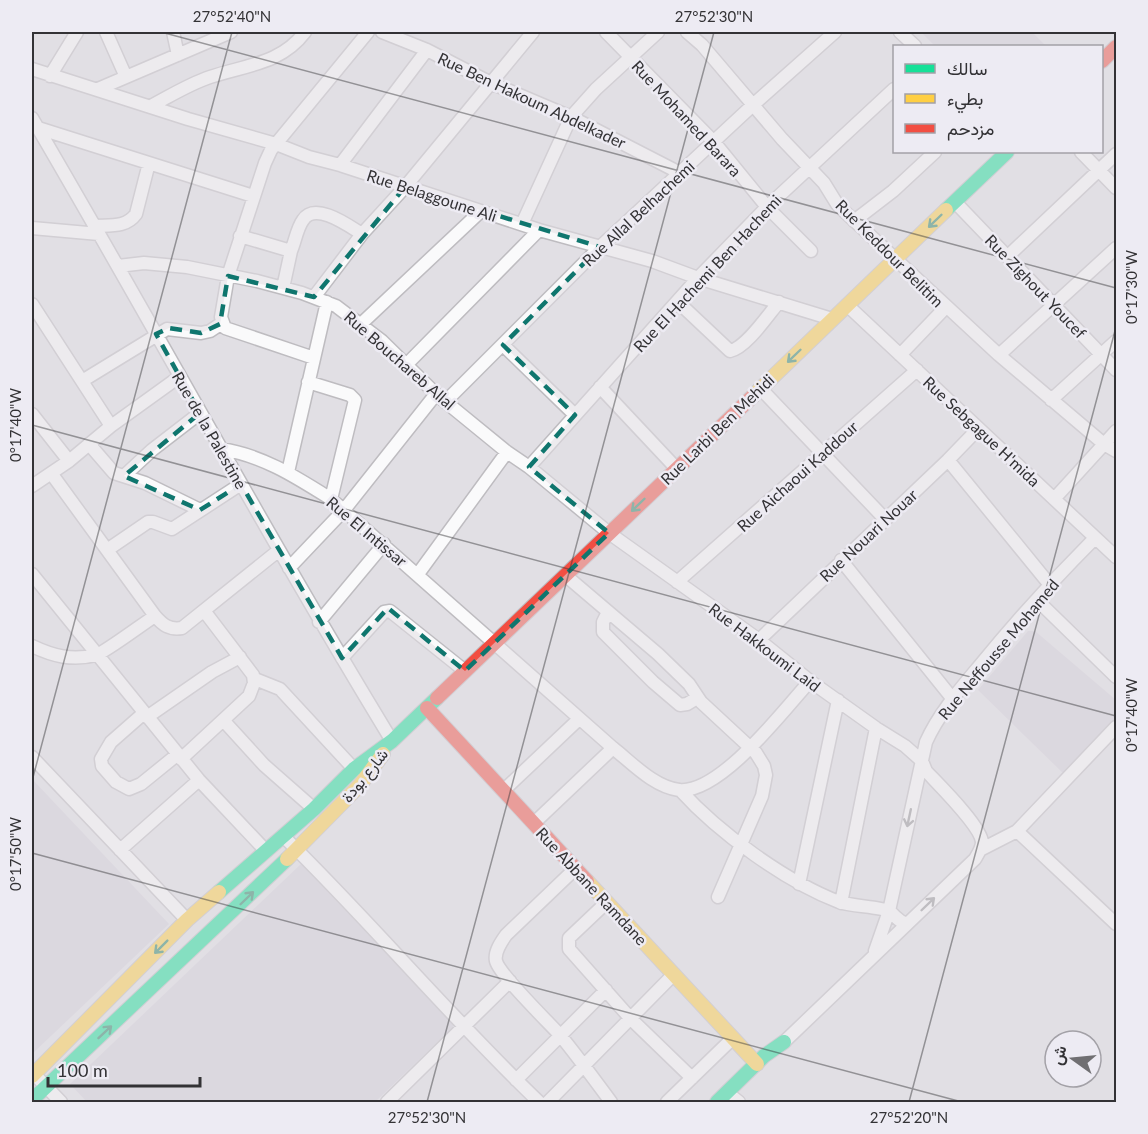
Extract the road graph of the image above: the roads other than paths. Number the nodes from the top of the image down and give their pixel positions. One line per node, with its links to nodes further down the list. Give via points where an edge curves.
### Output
1 (77, 32): 21 (street)
2 (106, 32): 22 (street)
3 (173, 32): 17 (street)
4 (231, 32): 17 (street)
5 (305, 32): 27 (street, via 272,60 208,78)
6 (368, 32): 31 (street)
7 (382, 32): 16 (street, Rue Ben Hakoum Abdelkader)
8 (533, 32): 23 (street)
9 (606, 32): 18 (street, Rue Mohamed Barara)
10 (658, 32): 18 (street)
11 (687, 32): 26 (street, Rue Keddour Belitim)
12 (835, 32): 26 (street, Rue Allal Belhachemi)
13 (900, 32): 14 (street)
14 (914, 45)
15 (1116, 47): 19 (street)
16 (427, 50): 23 (street, Rue Ben Hakoum Abdelkader); 37 (street)
17 (178, 54): 22 (street)
18 (630, 57): 28 (street); 30 (street, Rue Mohamed Barara)
19 (1103, 59)
20 (32, 69): 21 (street, Rue Belaggoune Ali)
21 (50, 75): 24 (street, Rue Belaggoune Ali)
22 (126, 77): 24 (street)
23 (491, 83): 28 (street, Rue Ben Hakoum Abdelkader); 41 (street)
24 (98, 89): 27 (street, Rue Belaggoune Ali)
25 (893, 90): 38 (street, Rue El Hachemi Ben Hachemi)
26 (754, 105): 30 (street, Rue Allal Belhachemi); 38 (street, Rue Keddour Belitim)
27 (151, 106): 31 (street, Rue Belaggoune Ali)
28 (571, 117): 40 (street, Rue Ben Hakoum Abdelkader); 48 (street)
29 (35, 123): 36 (street); 50 (street, Rue de la Palestine)
30 (714, 142): 40 (street, Rue Allal Belhachemi); 45 (street, Rue Mohamed Barara)
31 (276, 144): 37 (street, Rue Belaggoune Ali); 43 (street)
32 (934, 153): 47 (street)
33 (1006, 153): 44 (street, Rue Larbi Ben Mehidi)
34 (1082, 153): 39 (street)
35 (1116, 154): 39 (street)
36 (149, 163): 43 (street); 50 (street, via 131,221)
37 (340, 165): 41 (street, Rue Belaggoune Ali)
38 (809, 167): 45 (street, Rue El Hachemi Ben Hachemi); 47 (street, Rue Keddour Belitim)
39 (1100, 171): 42 (street); 58 (street)
40 (680, 173): 54 (street, Rue Allal Belhachemi)
41 (405, 187): 46 (street, Rue Belaggoune Ali); 52 (street)
42 (1116, 189)
43 (253, 196): 53 (street)
44 (955, 202): 58 (street, Rue Zighout Youcef); 59 (street, Rue Larbi Ben Mehidi, one-way to 59)
45 (767, 207): 57 (street, Rue Mohamed Barara); 62 (street, Rue El Hachemi Ben Hachemi)
46 (481, 211): 48 (street, Rue Belaggoune Ali); 74 (street)
47 (854, 221): 59 (street, Rue Keddour Belitim)
48 (522, 225): 51 (street, Rue Belaggoune Ali)
49 (32, 228): 50 (street)
50 (96, 230): 60 (street, Rue de la Palestine)
51 (539, 230): 54 (street, Rue Belaggoune Ali); 82 (street)
52 (362, 234): 56 (street, via 339,220 313,213 303,219); 64 (street)
53 (240, 236): 56 (street); 61 (street)
54 (600, 247): 62 (street, Rue Belaggoune Ali); 77 (street, Rue Allal Belhachemi)
55 (1116, 248): 70 (street)
56 (291, 251): 63 (street)
57 (811, 251)
58 (1008, 256): 70 (street, Rue Zighout Youcef)
59 (895, 259): 69 (street, Rue Larbi Ben Mehidi); 71 (street, Rue Keddour Belitim)
60 (118, 266): 61 (street, Rue Bouchareb Allal, via 144,263); 75 (street, Rue de la Palestine)
61 (228, 276): 63 (street, Rue Bouchareb Allal); 73 (street)
62 (698, 278): 66 (street, Rue El Hachemi Ben Hachemi); 67 (street, Rue Belaggoune Ali)
63 (283, 288): 64 (street, Rue Bouchareb Allal)
64 (314, 297): 65 (street, Rue Bouchareb Allal)
65 (327, 302): 74 (street, Rue Bouchareb Allal); 81 (street)
66 (678, 302): 67 (street, via 730,351 744,343); 88 (street, Rue El Hachemi Ben Hachemi)
67 (779, 302): 72 (street, Rue Belaggoune Ali)
68 (32, 305): 86 (street)
69 (847, 305): 72 (street, Rue Larbi Ben Mehidi); 78 (street, Rue Sebgague H'mida)
70 (1054, 305): 79 (street); 80 (street, Rue Zighout Youcef)
71 (945, 308): 78 (street); 79 (street, Rue Keddour Belitim)
72 (832, 319): 89 (street, Rue Larbi Ben Mehidi, one-way to 89)
73 (222, 323): 75 (street, via 201,333 170,328); 81 (street, via 230,330)
74 (362, 323): 82 (street, Rue Bouchareb Allal)
75 (156, 334): 85 (street, Rue de la Palestine); 86 (street)
76 (1116, 341): 80 (street)
77 (503, 345): 90 (street, Rue Allal Belhachemi); 94 (street)
78 (900, 355): 83 (street, Rue Sebgague H'mida)
79 (999, 355): 91 (street, Rue Keddour Belitim)
80 (1101, 355): 84 (street, Rue Zighout Youcef); 91 (street)
81 (314, 358): 87 (street)
82 (407, 364): 90 (street, Rue Bouchareb Allal)
83 (917, 370): 96 (street, Rue Sebgague H'mida); 103 (street, Rue Aichaoui Kaddour)
84 (1116, 370)
85 (179, 377): 92 (street, Rue de la Palestine); 95 (street)
86 (82, 381): 95 (street)
87 (308, 382): 108 (street); 113 (street, via 351,395 355,400)
88 (600, 387): 94 (street, Rue El Hachemi Ben Hachemi); 107 (street)
89 (760, 388): 103 (street); 107 (street, Rue Larbi Ben Mehidi)
90 (441, 397): 102 (street, Rue Bouchareb Allal); 116 (street, Rue Allal Belhachemi)
91 (1051, 400): 99 (street, Rue Keddour Belitim)
92 (200, 413): 100 (street, Rue de la Palestine); 110 (street)
93 (32, 414): 105 (street)
94 (575, 415): 106 (street, Rue El Hachemi Ben Hachemi)
95 (111, 426): 98 (street)
96 (978, 429): 104 (street, Rue Nouari Nouar); 114 (street, Rue Sebgague H'mida)
97 (1116, 431): 99 (street)
98 (89, 444): 105 (street); 110 (street, via 114,473)
99 (1104, 444): 101 (street, Rue Keddour Belitim); 114 (street)
100 (221, 449): 108 (street, Rue El Intissar, via 243,452); 111 (street, Rue de la Palestine)
101 (1116, 451)
102 (507, 452): 106 (street, Rue Bouchareb Allal); 127 (street)
103 (823, 453): 117 (street); 129 (street, Rue Aichaoui Kaddour)
104 (948, 460): 117 (street, Rue Nouari Nouar); 130 (street)
105 (69, 461): 109 (street)
106 (529, 466): 118 (street, Rue Bouchareb Allal)
107 (676, 468): 118 (street, Rue Larbi Ben Mehidi, one-way to 118)
108 (288, 472): 113 (street, Rue El Intissar)
109 (51, 473): 112 (street); 121 (street)
110 (124, 476): 115 (street)
111 (241, 483): 115 (street); 122 (street, Rue de la Palestine)
112 (32, 486)
113 (331, 499): 116 (street, Rue El Intissar)
114 (1054, 499): 119 (street, Rue Sebgague H'mida)
115 (200, 510): 121 (street, via 172,529 153,522 143,524)
116 (344, 510): 120 (street, Rue El Intissar); 125 (street, Rue Allal Belhachemi)
117 (885, 519): 124 (street, Rue Nouari Nouar)
118 (609, 533): 128 (street, Rue Larbi Ben Mehidi); 129 (street, Rue Hakkoumi Laid)
119 (1095, 538): 123 (street, Rue Sebgague H'mida); 130 (street, Rue Neffousse Mohamed)
120 (384, 544): 127 (street, Rue El Intissar); 135 (street)
121 (107, 550): 134 (street)
122 (278, 551): 125 (street, Rue de la Palestine); 132 (street)
123 (1116, 557)
124 (841, 560): 137 (street, Rue Nouari Nouar); 149 (street)
125 (289, 568): 135 (street, Rue de la Palestine)
126 (32, 574): 141 (street)
127 (418, 574): 138 (street, Rue El Intissar)
128 (565, 575): 133 (street); 138 (street, Rue Larbi Ben Mehidi)
129 (677, 582): 137 (street, Rue Hakkoumi Laid)
130 (1050, 585): 131 (street, Rue Neffousse Mohamed)
131 (1037, 600): 145 (street); 149 (street, Rue Neffousse Mohamed)
132 (205, 612): 134 (street, via 176,629 164,626); 142 (street)
133 (608, 612): 136 (street); 140 (street, via 603,632)
134 (155, 616): 141 (street)
135 (319, 622): 143 (street, Rue de la Palestine)
136 (634, 633): 140 (street); 148 (street, via 689,684)
137 (759, 640): 147 (street, Rue Hakkoumi Laid)
138 (494, 643): 144 (street, Rue Larbi Ben Mehidi); 153 (street, Rue El Intissar)
139 (32, 646): 141 (street, via 57,657)
140 (620, 649): 148 (street, via 673,701 683,705)
141 (97, 655): 152 (street)
142 (240, 657): 146 (street); 152 (street)
143 (342, 658): 144 (street, via 384,612 390,611); 157 (street, Rue de la Palestine)
144 (465, 671): 151 (street, Rue Larbi Ben Mehidi)
145 (1116, 677)
146 (255, 679): 154 (street, via 249,696); 163 (street, via 280,689)
147 (810, 681): 150 (street, Rue Hakkoumi Laid); 159 (street)
148 (697, 698): 159 (street)
149 (952, 698): 162 (street, Rue Neffousse Mohamed, via 931,731)
150 (837, 700): 156 (street, Rue Hakkoumi Laid); 177 (street)
151 (428, 708): 157 (street, Rue Larbi Ben Mehidi); 165 (street, Rue Abbane Ramdane)
152 (146, 715): 161 (street); 161 (street, via 111,742 101,759 102,766 116,782 129,789)
153 (579, 718): 158 (street, Rue El Intissar); 165 (street)
154 (223, 720): 161 (street); 167 (street, via 264,765)
155 (1116, 727): 169 (street)
156 (876, 728): 162 (street, Rue Hakkoumi Laid); 180 (street)
157 (392, 741): 163 (street, شارع بودة); 172 (street, شارع بودة, via 360,785)
158 (613, 748): 166 (street, Rue El Intissar, via 654,780); 168 (street)
159 (750, 749): 166 (street, via 708,783); 171 (street, via 760,758 766,775 762,796)
160 (32, 757): 173 (street)
161 (180, 757): 164 (street)
162 (921, 761): 174 (street, Rue Hakkoumi Laid, via 977,830 982,842); 181 (street, Rue Neffousse Mohamed, one-way to 181)
163 (354, 769): 167 (street, شارع بودة)
164 (199, 780): 173 (street); 175 (street)
165 (504, 790): 168 (street, Rue Abbane Ramdane)
166 (680, 790): 171 (street)
167 (314, 809): 170 (street, شارع بودة)
168 (534, 823): 176 (street, Rue Abbane Ramdane)
169 (1017, 831): 174 (street); 184 (street)
170 (283, 836): 172 (street); 175 (street, شارع بودة)
171 (742, 845): 177 (street); 178 (street)
172 (297, 849): 190 (street); 199 (street, شارع بودة, one-way to 172)
173 (120, 850): 182 (street)
174 (980, 850): 183 (street, one-way to 174)
175 (266, 851): 182 (street, شارع بودة)
176 (576, 868): 179 (street, Rue Abbane Ramdane); 187 (street, via 501,942 496,962)
177 (800, 884): 180 (street)
178 (718, 897)
179 (607, 902): 186 (street, Rue Abbane Ramdane); 188 (street, via 573,932 568,944)
180 (841, 903): 181 (street)
181 (889, 911): 183 (street); 185 (street, Rue Neffousse Mohamed)
182 (188, 920): 196 (street, شارع بودة, one-way to 196)
183 (907, 924): 185 (street)
184 (1116, 924)
185 (871, 959): 193 (street)
186 (674, 974): 189 (street); 192 (street, Rue Abbane Ramdane)
187 (510, 981): 190 (street); 191 (street)
188 (606, 990): 189 (street); 191 (street)
189 (631, 1019): 195 (street); 197 (street)
190 (464, 1028): 198 (street); 201 (street)
191 (560, 1036): 195 (street); 198 (street)
192 (733, 1038): 194 (street, Rue Abbane Ramdane); 197 (street)
193 (784, 1042): 194 (street); 202 (street, via 768,1066)
194 (757, 1064): 208 (street)
195 (585, 1066): 205 (street); 206 (street)
196 (33, 1075): 199 (street)
197 (692, 1078): 207 (street)
198 (516, 1080): 204 (street)
199 (46, 1087): 200 (street, شارع بودة); 203 (street)
200 (32, 1100)
201 (395, 1100)
202 (734, 1101)
203 (61, 1102)
204 (539, 1102)
205 (548, 1102)
206 (611, 1102)
207 (667, 1102)
208 (717, 1102)

